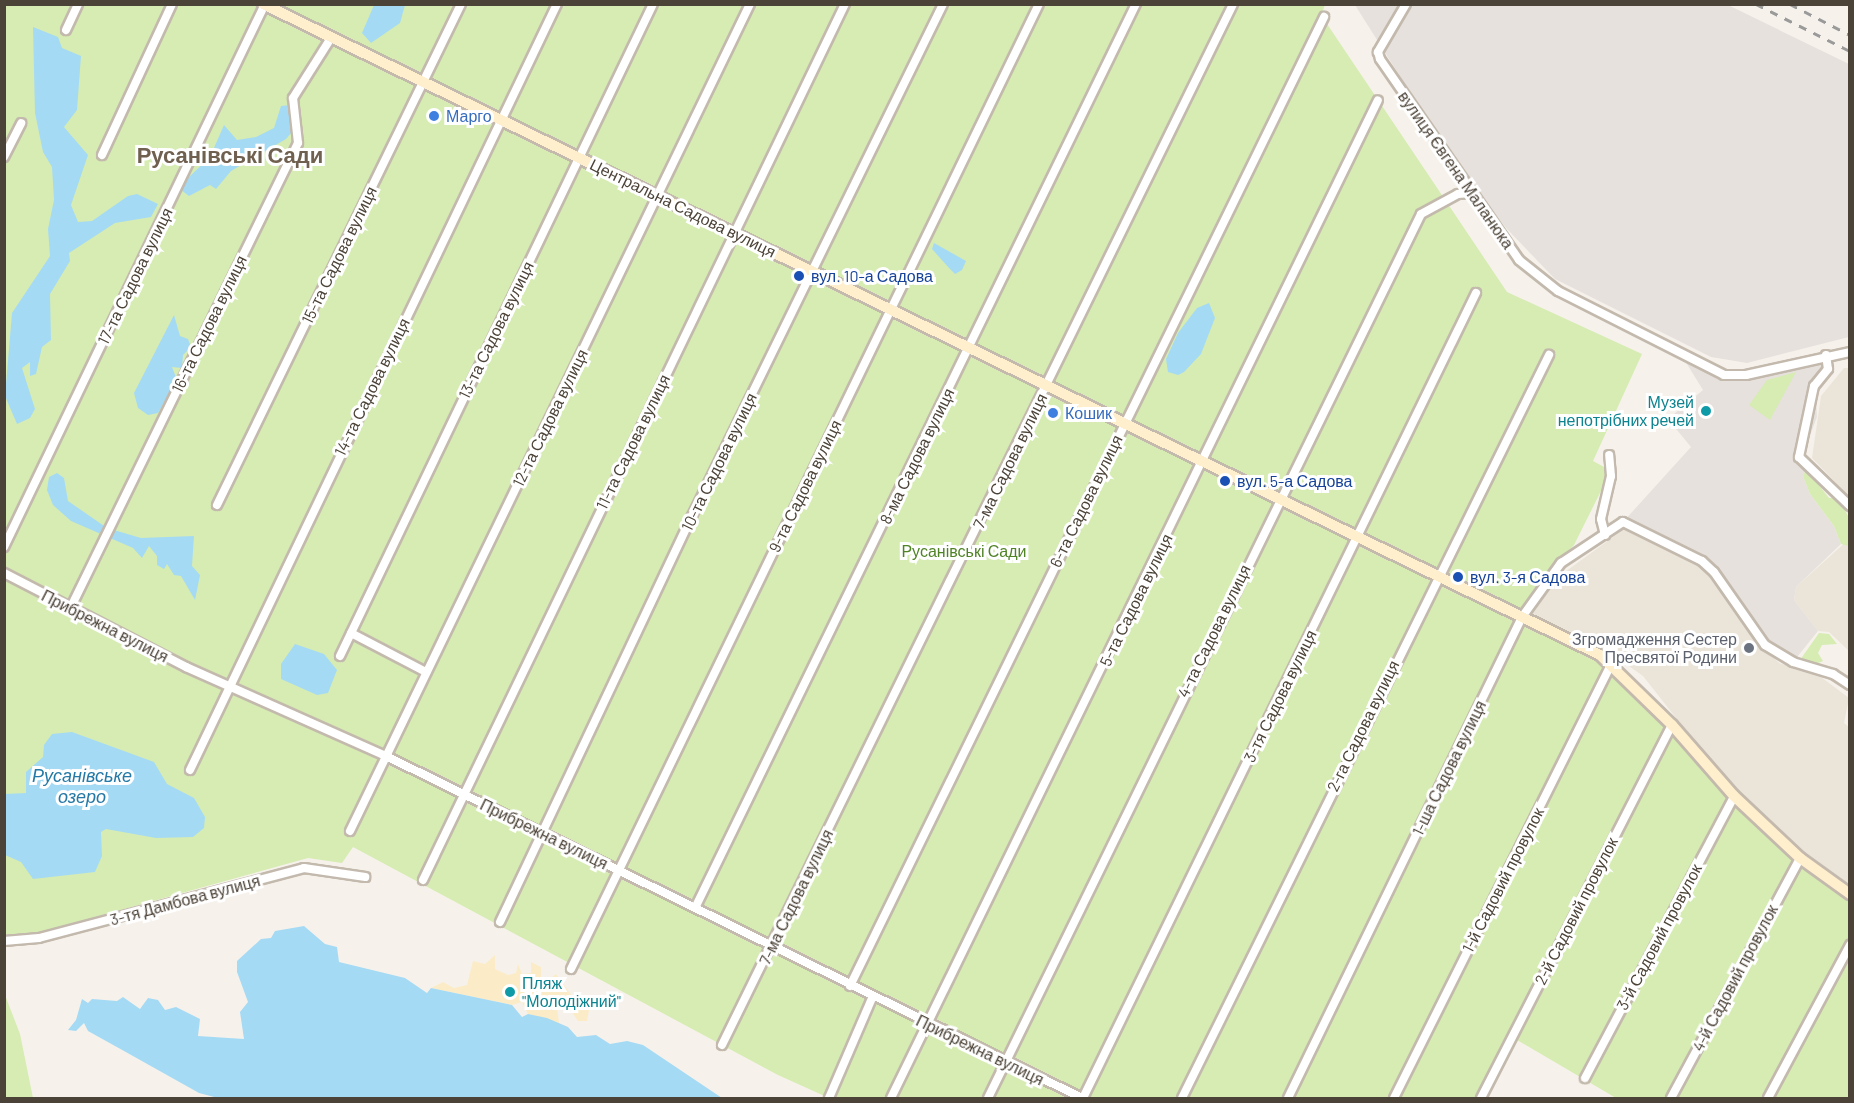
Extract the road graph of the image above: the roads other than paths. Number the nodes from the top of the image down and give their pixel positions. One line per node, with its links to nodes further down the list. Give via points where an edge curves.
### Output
1 (78, 4): 15 (street)
2 (172, 4): 21 (street)
3 (461, 4): 17 (street, 15-та Садова вулиця)
4 (556, 4): 19 (street, 14-та Садова вулиця)
5 (653, 4): 22 (street, 13-та Садова вулиця)
6 (750, 4): 24 (street, 12-та Садова вулиця)
7 (845, 4): 26 (street, 11-та Садова вулиця)
8 (943, 4): 27 (street, 10-та Садова вулиця)
9 (1039, 4): 29 (street, 9-та Садова вулиця)
10 (1136, 4): 30 (street, 8-ма Садова вулиця)
11 (1233, 4): 34 (street, 7-ма Садова вулиця)
12 (1406, 4): 25 (street, вулиця Євгена Маланюка, via 1378,56)
13 (264, 5): 16 (main road, Центральна Садова вулиця); 43 (street, 17-та Садова вулиця)
14 (1324, 17): 35 (street, 6-та Садова вулиця)
15 (66, 30)
16 (331, 38): 17 (main road, Центральна Садова вулиця); 46 (street, 16-та Садова вулиця, via 293,98 298,142)
17 (424, 82): 19 (main road, Центральна Садова вулиця); 39 (street, 15-та Садова вулиця)
18 (1378, 100): 37 (street, 5-та Садова вулиця)
19 (501, 119): 22 (main road, Центральна Садова вулиця); 53 (street, 14-та Садова вулиця)
20 (21, 123): 23 (street)
21 (102, 155)
22 (579, 156): 24 (main road, Центральна Садова вулиця); 48 (street, 13-та Садова вулиця)
23 (4, 157)
24 (658, 194): 26 (main road, Центральна Садова вулиця); 51 (street, 12-та Садова вулиця)
25 (1470, 194): 33 (street, вулиця Євгена Маланюка, via 1519,260 1558,291 1682,356 1724,375 1746,375); 38 (street, 4-та Садова вулиця, via 1458,194 1421,214)
26 (734, 233): 27 (main road, Центральна Садова вулиця); 57 (street, 11-та Садова вулиця)
27 (812, 271): 29 (main road, Центральна Садова вулиця); 60 (street, 10-та Садова вулиця)
28 (1476, 292): 42 (street, 3-тя Садова вулиця)
29 (890, 311): 30 (main road, Центральна Садова вулиця); 62 (street, 9-та Садова вулиця)
30 (969, 350): 34 (main road, Центральна Садова вулиця); 66 (street, 8-ма Садова вулиця)
31 (1850, 352): 33 (street, вулиця Євгена Маланюка)
32 (1549, 356): 45 (street, 2-га Садова вулиця)
33 (1826, 356): 40 (street, via 1828,369 1814,386 1799,457)
34 (1048, 384): 35 (main road, Центральна Садова вулиця); 70 (street, 7-ма Садова вулиця)
35 (1124, 421): 37 (main road, Центральна Садова вулиця); 72 (street, 6-та Садова вулиця)
36 (1609, 455): 41 (street, via 1611,476 1601,519)
37 (1204, 460): 38 (main road, Центральна Садова вулиця); 74 (street, 5-та Садова вулиця)
38 (1280, 497): 42 (main road, Центральна Садова вулиця); 76 (street, 4-та Садова вулиця)
39 (217, 505)
40 (1850, 506)
41 (1605, 535): 47 (street, 1-ша Садова вулиця, via 1561,563); 52 (street, via 1623,522 1702,561 1765,645 1793,662 1833,674)
42 (1358, 536): 45 (main road, Центральна Садова вулиця); 81 (street, 3-тя Садова вулиця)
43 (4, 547)
44 (4, 573): 46 (street, Прибрежна вулиця)
45 (1437, 576): 47 (main road, Центральна Садова вулиця); 82 (street, 2-га Садова вулиця)
46 (70, 609): 53 (street, Прибрежна вулиця)
47 (1522, 617): 50 (main road, Центральна Садова вулиця); 83 (street, 1-ша Садова вулиця)
48 (351, 633): 49 (street, 13-та Садова вулиця); 51 (street)
49 (340, 656)
50 (1612, 663): 54 (main road, Центральна Садова вулиця); 84 (street, 1-й Садовий провулок)
51 (426, 672): 55 (street, 12-та Садова вулиця)
52 (1850, 685)
53 (229, 687): 55 (street, Прибрежна вулиця); 56 (street, 14-та Садова вулиця)
54 (1672, 725): 58 (main road, Центральна Садова вулиця); 85 (street, 2-й Садовий провулок)
55 (386, 756): 57 (street, Прибрежна вулиця); 59 (street, 12-та Садова вулиця)
56 (190, 770)
57 (463, 794): 60 (street, Прибрежна вулиця); 64 (street, 11-та Садова вулиця)
58 (1734, 796): 61 (main road, Центральна Садова вулиця); 77 (street, 3-й Садовий провулок)
59 (350, 831)
60 (540, 833): 62 (street, Прибрежна вулиця); 67 (street, 10-та Садова вулиця)
61 (1800, 858): 65 (main road, Центральна Садова вулиця); 86 (street, 4-й Садовий провулок)
62 (618, 871): 66 (street, Прибрежна вулиця); 71 (street, 9-та Садова вулиця)
63 (365, 877): 68 (street, 3-тя Дамбова вулиця, via 304,868 39,939)
64 (423, 880)
65 (1850, 894)
66 (696, 906): 70 (street, Прибрежна вулиця)
67 (500, 922)
68 (4, 941)
69 (1850, 945): 87 (street)
70 (772, 946): 72 (street, Прибрежна вулиця); 75 (street, 7-ма Садова вулиця)
71 (571, 969)
72 (850, 986): 73 (street, Прибрежна вулиця)
73 (872, 998): 74 (street, Прибрежна вулиця); 78 (street)
74 (927, 1025): 76 (street, Прибрежна вулиця); 79 (street, 5-та Садова вулиця)
75 (722, 1045)
76 (1005, 1062): 80 (street, 4-та Садова вулиця); 81 (street, Прибрежна вулиця)
77 (1585, 1078)
78 (829, 1098)
79 (891, 1098)
80 (987, 1098)
81 (1083, 1098)
82 (1182, 1098)
83 (1288, 1098)
84 (1394, 1098)
85 (1480, 1098)
86 (1671, 1098)
87 (1768, 1098)

